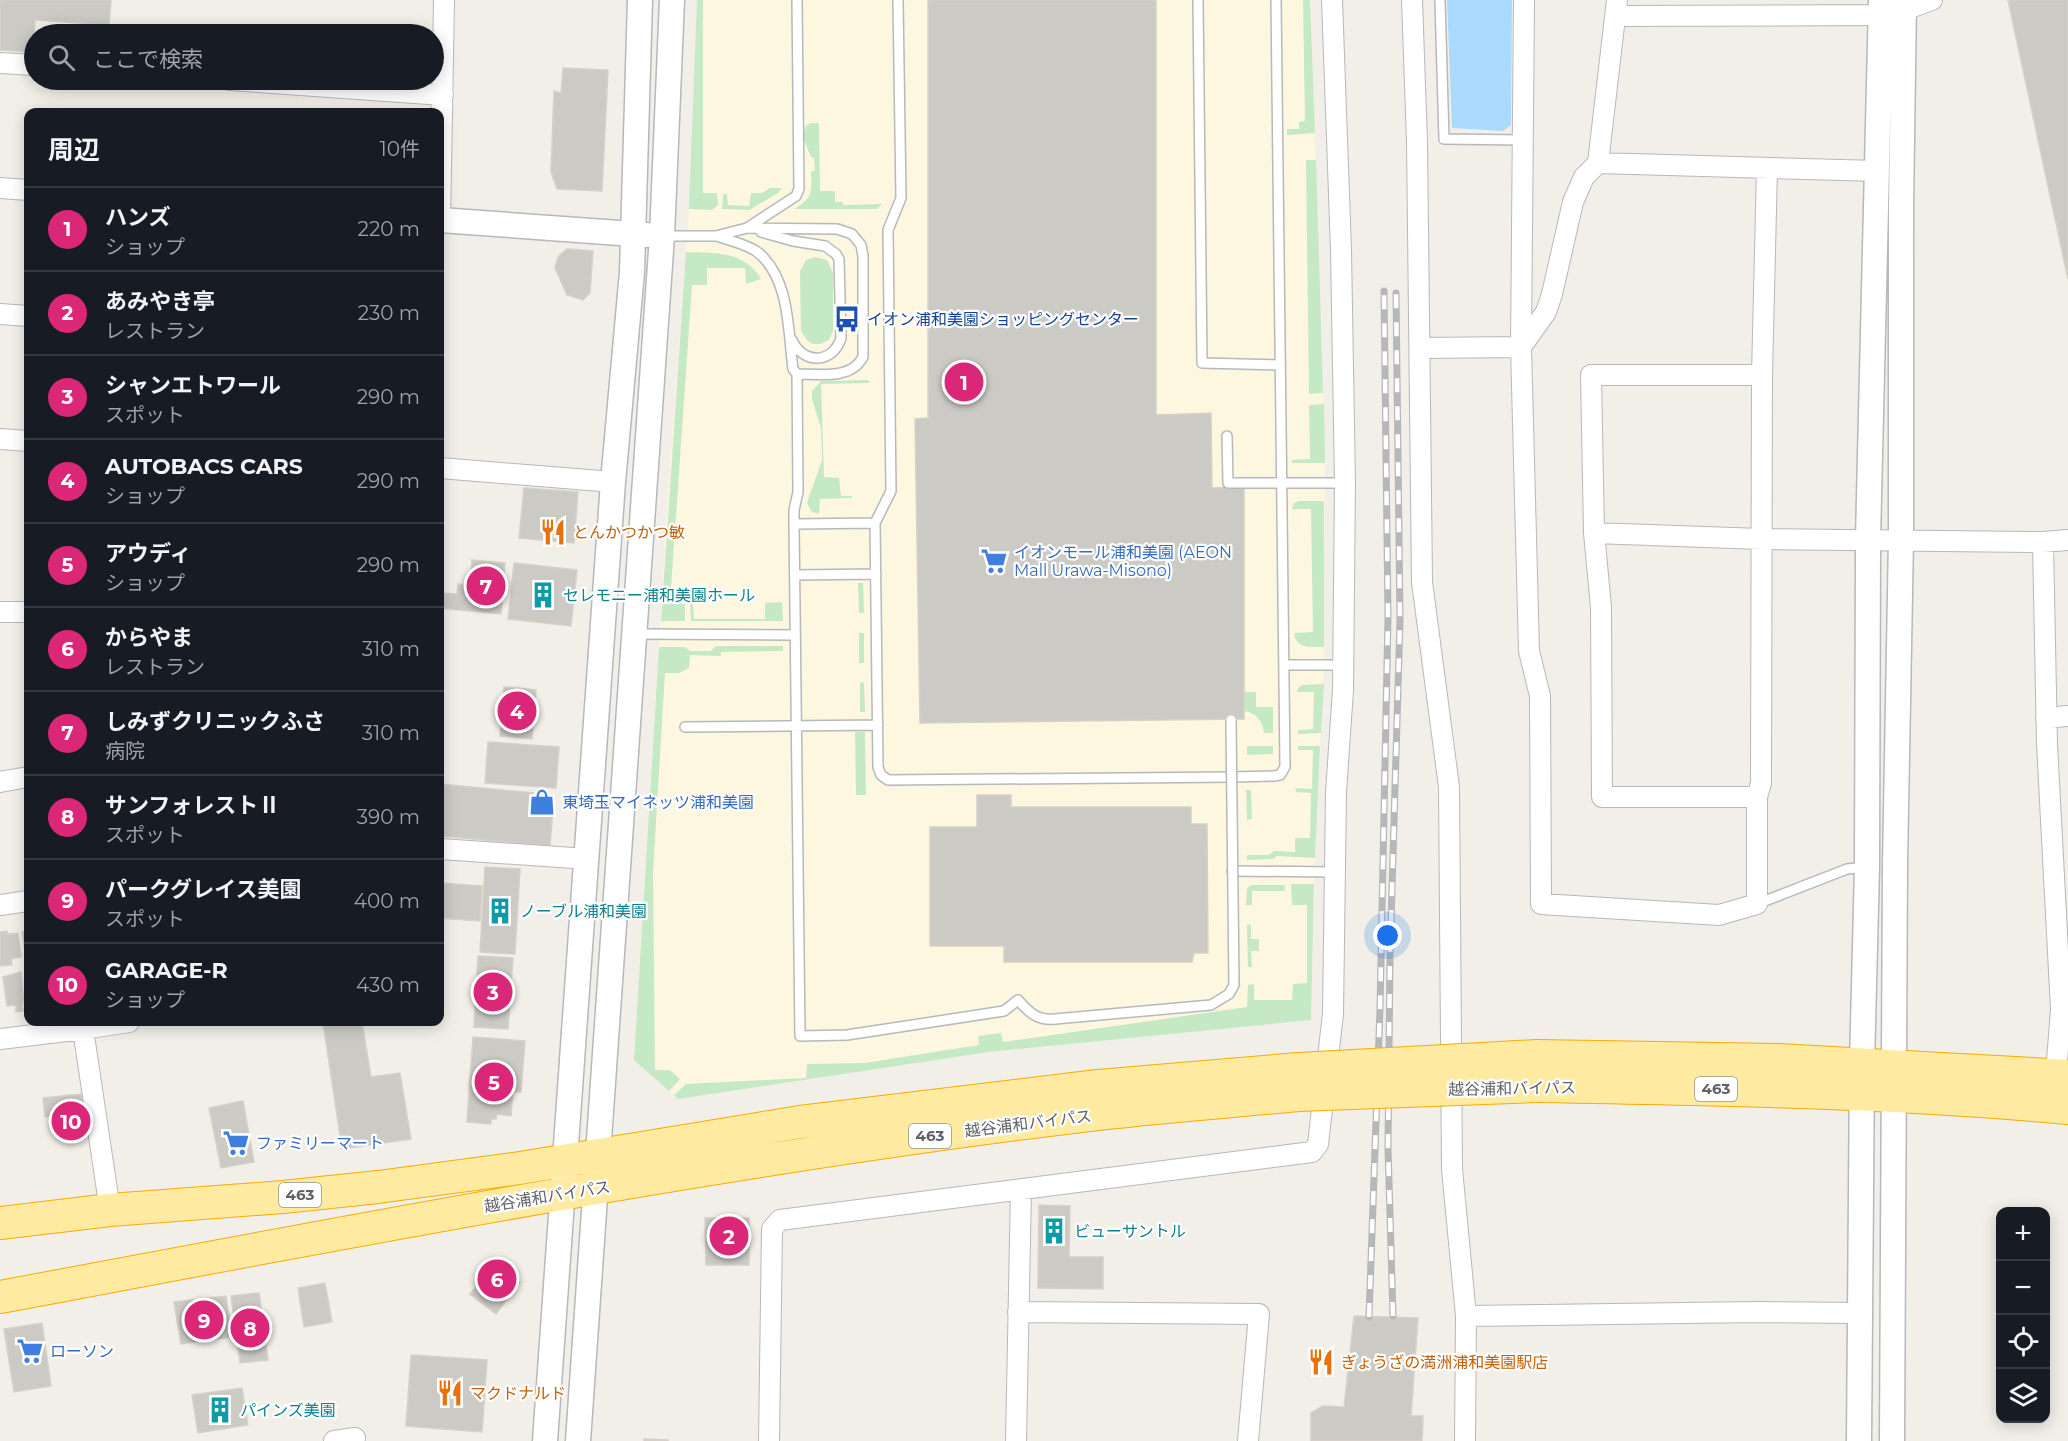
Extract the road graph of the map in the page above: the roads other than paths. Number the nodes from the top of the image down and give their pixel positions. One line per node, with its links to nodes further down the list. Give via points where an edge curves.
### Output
1 (444, 0): 16 (street)
2 (640, 0): 31 (street)
3 (672, 0): 32 (street)
4 (797, 0): 30 (lane, via 799,189 796,196)
5 (898, 0): 49 (lane, via 901,198 888,230 891,491)
6 (1198, 0): 39 (lane, via 1202,363)
7 (1276, 0): 39 (lane)
8 (1332, 0): 48 (street)
9 (1412, 0): 38 (street)
10 (1440, 0): 23 (lane, via 1444,139)
11 (1524, 0): 23 (street)
12 (1932, 0): 13 (street)
13 (1892, 6): 15 (street); 26 (street); 54 (street, via 1901,208)
14 (1617, 8): 15 (street); 24 (street)
15 (1752, 8)
16 (444, 24)
17 (0, 63): 18 (street)
18 (24, 64)
19 (372, 90): 21 (street)
20 (443, 90): 21 (street)
21 (443, 95): 22 (street)
22 (443, 108)
23 (1523, 140): 37 (street)
24 (1598, 163): 25 (street); 37 (street, via 1584,177 1573,202 1546,312)
25 (1767, 168): 26 (street); 41 (street)
26 (1877, 171): 53 (street)
27 (0, 188): 28 (street)
28 (24, 190)
29 (444, 221): 31 (street)
30 (747, 228): 33 (lane); 36 (lane, via 825,246 839,259 838,347 825,357 808,357 800,353); 40 (lane, via 837,229 852,234 861,245 863,357 842,374)
31 (633, 234): 32 (street); 46 (street)
32 (662, 236): 33 (lane); 61 (street)
33 (717, 236): 36 (lane, via 754,249 769,262 784,297)
34 (0, 314): 35 (street)
35 (24, 316)
36 (788, 329): 40 (lane)
37 (1521, 347): 38 (street); 80 (street, via 1529,651 1540,696 1541,904 1719,915)
38 (1420, 348): 101 (street, via 1422,582 1449,787 1452,1168)
39 (1281, 365): 47 (lane)
40 (797, 374): 50 (lane, via 798,492)
41 (1762, 375): 51 (street, via 1591,375); 52 (street)
42 (1227, 436): 47 (lane, via 1228,483)
43 (0, 439): 44 (street)
44 (24, 441)
45 (444, 468): 46 (street)
46 (613, 482): 75 (street)
47 (1282, 482): 48 (lane); 63 (lane)
48 (1345, 483): 64 (street)
49 (875, 523): 50 (lane); 57 (lane)
50 (794, 524): 58 (lane)
51 (1594, 533): 52 (street); 73 (street, via 1601,607 1602,797)
52 (1761, 539): 53 (street); 73 (street, via 1761,783)
53 (1868, 539): 54 (street); 76 (street)
54 (1901, 539): 56 (street); 88 (street)
55 (2068, 540): 56 (street)
56 (2043, 542): 66 (street)
57 (876, 574): 58 (lane); 69 (lane)
58 (795, 575): 62 (lane)
59 (0, 612): 60 (street)
60 (24, 612)
61 (634, 634): 62 (lane); 91 (street)
62 (795, 635): 68 (lane)
63 (1284, 665): 64 (lane); 69 (lane, via 1285,766 1274,777 888,780 878,767)
64 (1344, 665): 78 (street)
65 (2068, 716): 66 (street)
66 (2046, 718): 82 (street)
67 (1231, 720): 77 (lane, bridge)
68 (797, 725): 69 (lane); 70 (lane); 77 (lane, bridge, via 800,1036 847,1035 1004,1011 1018,1000 1035,1017 1045,1020 1211,1005 1229,994 1234,985)
69 (878, 725)
70 (686, 728)
71 (24, 778): 72 (street)
72 (0, 782)
73 (1757, 797): 80 (street)
74 (444, 849): 75 (street)
75 (588, 859): 92 (street)
76 (1867, 867): 80 (lane, via 1847,868); 87 (street)
77 (1232, 871): 78 (lane)
78 (1335, 872): 94 (street, via 1333,1014 1318,1144 1312,1152)
79 (24, 902): 81 (street)
80 (1757, 904)
81 (0, 905)
82 (2064, 1023): 86 (street)
83 (102, 1026): 84 (street)
84 (82, 1029): 85 (street); 96 (street)
85 (0, 1039)
86 (2062, 1075): 88 (highway, 越谷浦和バイパス / 463)
87 (1862, 1079): 88 (highway, 越谷浦和バイパス / 463); 89 (highway, 越谷浦和バイパス / 463, bridge, via 1778,1060); 100 (street)
88 (1895, 1081): 90 (highway, 越谷浦和バイパス / 463, via 1973,1099); 111 (street)
89 (1298, 1082): 91 (highway, 越谷浦和バイパス / 463, via 1075,1089 800,1122); 93 (highway, 越谷浦和バイパス / 463)
90 (2068, 1108)
91 (598, 1154): 92 (highway, 越谷浦和バイパス / 463); 93 (street)
92 (566, 1159): 95 (street); 96 (highway, 越谷浦和バイパス / 463, via 378,1187)
93 (596, 1188): 95 (highway, 越谷浦和バイパス / 463); 105 (street)
94 (1021, 1189): 99 (street); 106 (street, via 780,1220 772,1229)
95 (563, 1193): 98 (highway, 越谷浦和バイパス / 463); 104 (street)
96 (110, 1210): 97 (highway, 越谷浦和バイパス / 463)
97 (0, 1223)
98 (0, 1297)
99 (1018, 1312): 107 (street); 108 (street, via 1259,1314)
100 (1859, 1313): 101 (street); 110 (street)
101 (1466, 1316): 109 (street)
102 (334, 1441): 103 (street, via 355,1438)
103 (354, 1441)
104 (545, 1441)
105 (578, 1441)
106 (769, 1441)
107 (1016, 1441)
108 (1248, 1441)
109 (1465, 1441)
110 (1859, 1441)
111 (1892, 1441)

